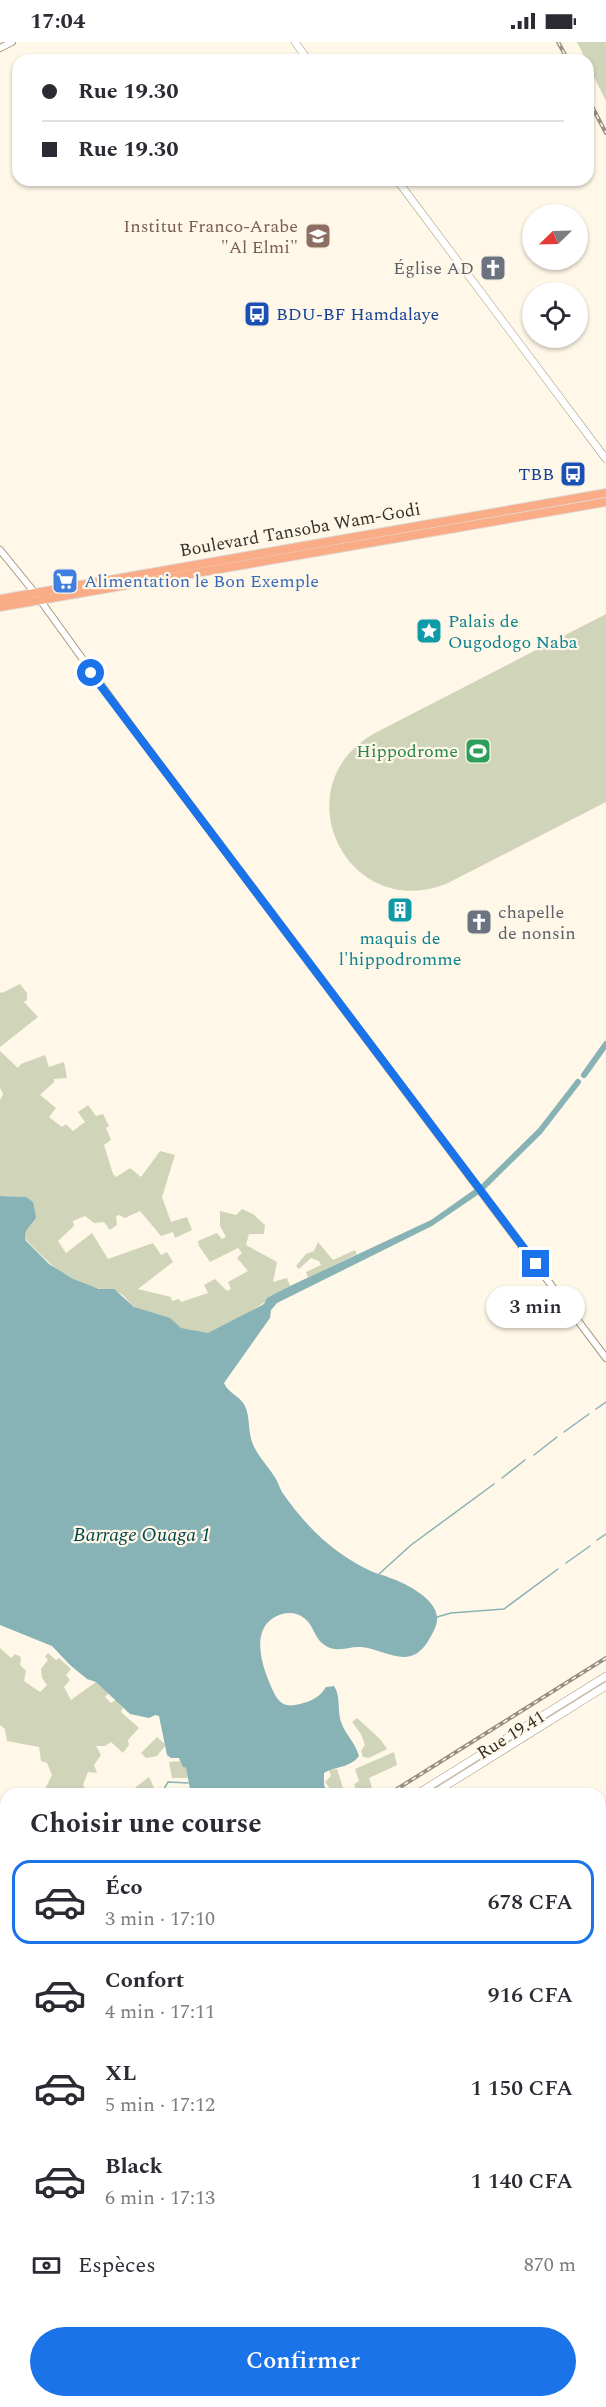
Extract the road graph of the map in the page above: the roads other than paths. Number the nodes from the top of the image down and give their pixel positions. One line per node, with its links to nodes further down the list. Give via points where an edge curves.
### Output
1 (12, 42): 2 (street)
2 (0, 48)
3 (401, 186): 4 (main road)
4 (606, 459)
5 (606, 493): 8 (main road, Boulevard Tansoba Wam-Godi)
6 (606, 502): 8 (main road, Boulevard Tansoba Wam-Godi)
7 (0, 550): 8 (street)
8 (37, 597): 9 (main road, Boulevard Tansoba Wam-Godi); 10 (main road, Boulevard Tansoba Wam-Godi); 11 (street)
9 (0, 599)
10 (0, 607)
11 (606, 1358)
12 (606, 1676): 14 (main road, Rue 19.41)
13 (606, 1686): 15 (main road, Rue 19.41)
14 (427, 1788)
15 (443, 1788)
16 (0, 1912): 17 (main road)
17 (0, 1924)

